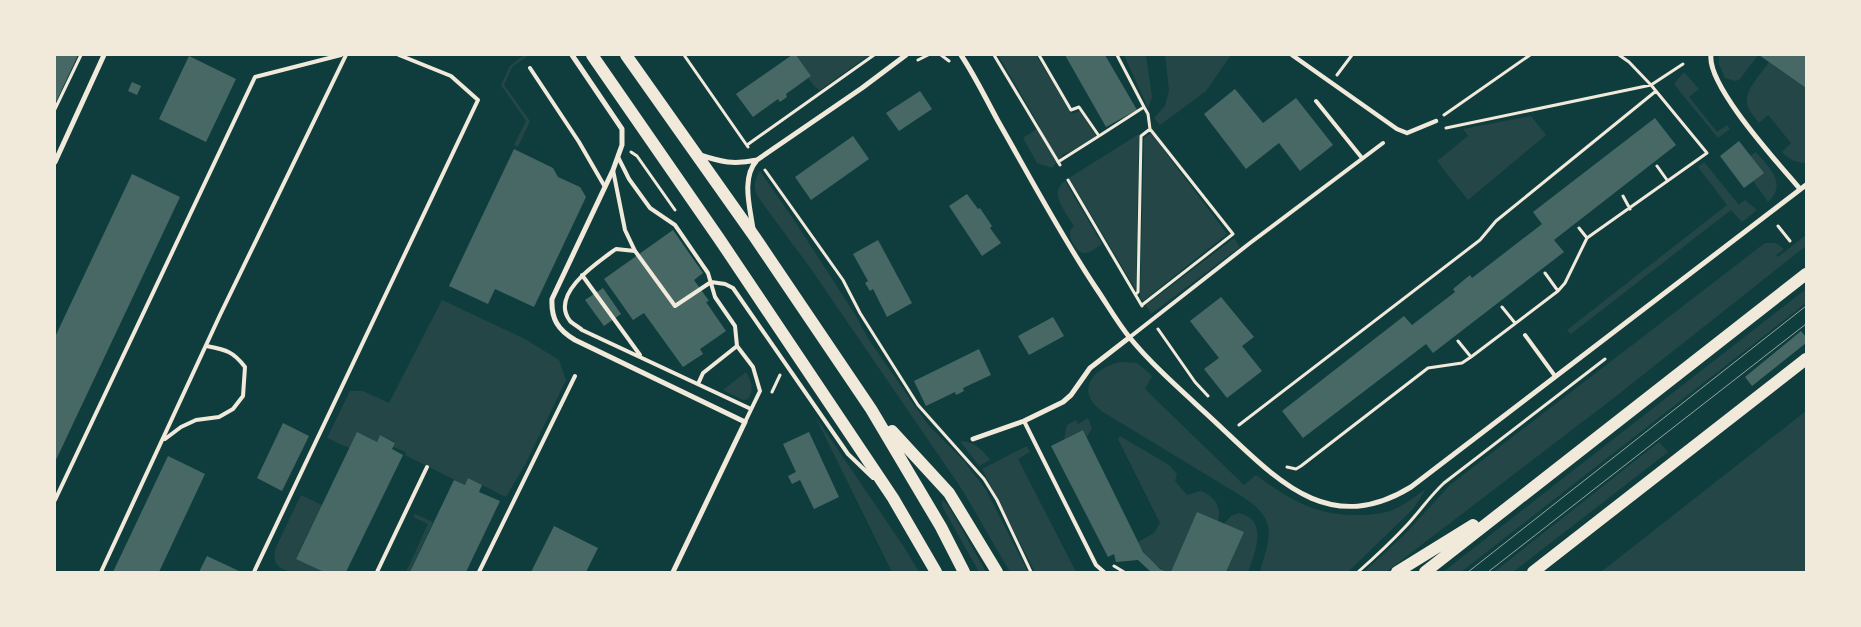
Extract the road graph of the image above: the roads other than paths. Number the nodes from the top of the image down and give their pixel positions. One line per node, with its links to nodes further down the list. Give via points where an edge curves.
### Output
1 (104, 55): 20 (street)
2 (341, 55): 48 (lane, via 256,77)
3 (346, 55): 32 (lane)
4 (399, 55): 51 (lane, via 451,76 478,100)
5 (572, 55): 17 (street, via 622,129)
6 (592, 55): 47 (main road)
7 (626, 55): 16 (main road)
8 (906, 55): 19 (street)
9 (961, 55): 31 (street, via 1070,249)
10 (1292, 55): 14 (street, via 1397,129 1407,133)
11 (1711, 55): 24 (street, via 1716,80 1744,122)
12 (530, 68): 23 (lane)
13 (1316, 101): 18 (lane)
14 (1436, 121)
15 (1384, 143): 18 (lane)
16 (695, 153): 19 (street, via 724,163); 25 (main road)
17 (618, 157): 21 (street); 29 (lane, via 650,208 675,225)
18 (1362, 158): 31 (lane)
19 (757, 160): 25 (street, via 751,167 748,182)
20 (55, 162)
21 (614, 170): 23 (street); 26 (lane, via 625,230)
22 (1806, 184): 24 (street)
23 (605, 187): 42 (street, via 552,299 551,309 556,324 575,340)
24 (1800, 189): 37 (street)
25 (754, 236): 39 (main road)
26 (635, 251): 28 (lane, via 616,249); 29 (lane, via 675,306)
27 (1806, 274): 46 (main road)
28 (582, 275): 34 (lane); 34 (lane, via 566,298 570,321 582,330)
29 (711, 282): 33 (lane, via 714,297 735,326); 47 (lane, via 733,288 848,454)
30 (1525, 335): 37 (lane)
31 (1130, 337): 37 (street, via 1275,476 1315,500 1334,505 1357,507 1385,501 1411,487); 41 (street, via 1090,368 1068,398)
32 (206, 346): 44 (lane); 44 (lane, via 236,355 245,367 243,396 233,409 219,417 196,420)
33 (737, 346): 38 (lane, via 703,373); 40 (lane, via 753,366 760,391)
34 (642, 357): 38 (lane)
35 (1806, 359): 49 (main road)
36 (575, 376): 53 (lane)
37 (1555, 376)
38 (698, 384): 40 (lane)
39 (871, 408): 56 (main road); 57 (main road, via 949,493)
40 (751, 410): 42 (lane)
41 (1024, 421): 43 (street); 58 (lane, via 1096,565)
42 (745, 422): 54 (street)
43 (973, 439)
44 (163, 440): 50 (lane)
45 (428, 467): 52 (lane)
46 (1522, 496): 59 (main road); 60 (main road)
47 (893, 498): 55 (main road)
48 (55, 500)
49 (1586, 531): 61 (main road); 62 (main road)
50 (101, 572)
51 (254, 572)
52 (377, 572)
53 (479, 572)
54 (673, 572)
55 (936, 572)
56 (964, 572)
57 (997, 572)
58 (1104, 572)
59 (1397, 572)
60 (1425, 572)
61 (1533, 572)
62 (1542, 572)

